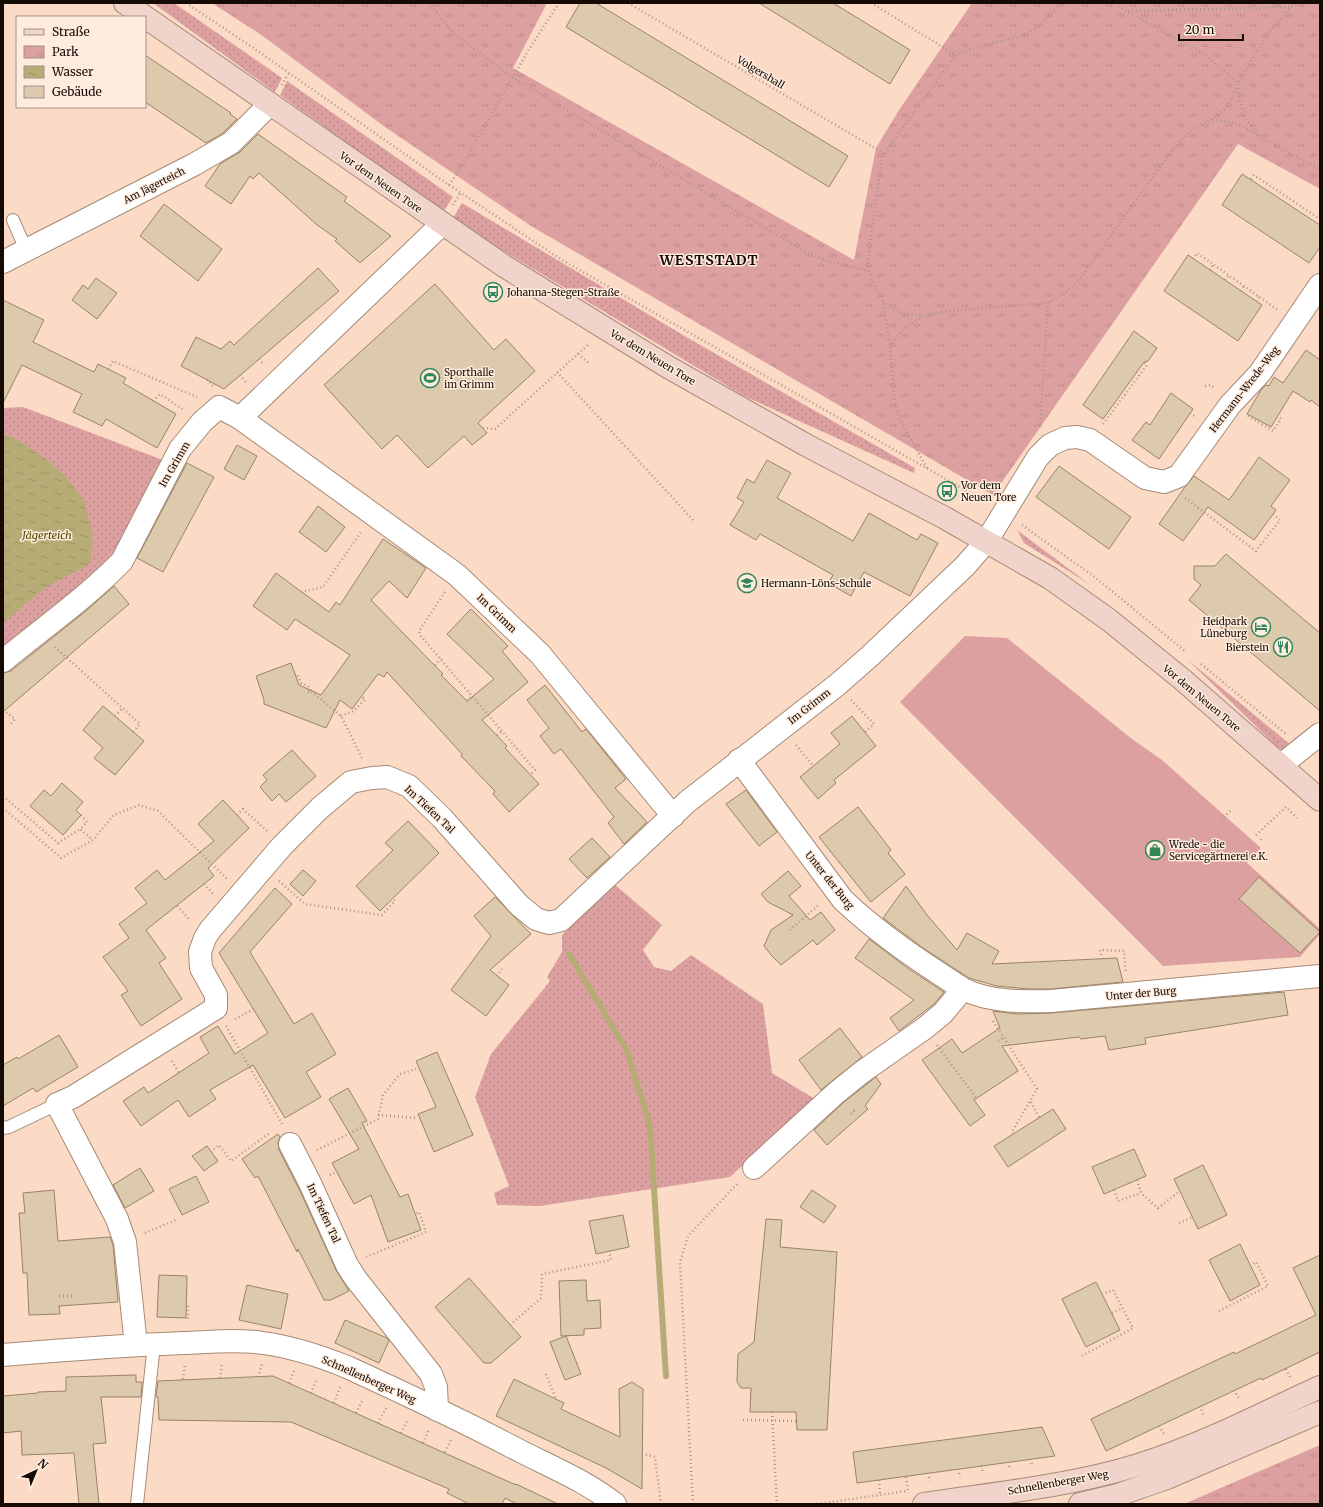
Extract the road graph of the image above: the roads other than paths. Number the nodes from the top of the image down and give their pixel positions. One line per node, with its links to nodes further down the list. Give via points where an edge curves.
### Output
1 (125, 3): 2 (main road, Vor dem Neuen Tore)
2 (144, 16)
3 (146, 18): 4 (main road, Vor dem Neuen Tore)
4 (270, 104): 6 (main road, Vor dem Neuen Tore); 7 (street, Am Jägerteich, via 231,143)
5 (13, 220): 7 (lane)
6 (442, 224): 10 (street); 11 (main road, Vor dem Neuen Tore, via 504,266 668,367)
7 (26, 250): 8 (street, Am Jägerteich)
8 (3, 262)
9 (1320, 285): 11 (street, Hermann-Wrede-Weg, via 1260,372 1230,405 1179,476 1164,482 1146,478 1090,440 1065,438 1050,445 1038,457)
10 (240, 418): 12 (street, Im Grimm, via 219,407 202,422 180,449 122,561); 17 (street, Im Grimm, via 457,575 540,654)
11 (986, 542): 14 (street, Im Grimm, via 965,566 870,656); 15 (main road, Vor dem Neuen Tore, via 1050,578 1109,620)
12 (3, 661)
13 (1320, 734): 15 (street)
14 (739, 760): 17 (street, Im Grimm); 19 (street, Unter der Burg, via 835,890 862,918 889,939)
15 (1281, 765): 16 (main road, Vor dem Neuen Tore)
16 (1320, 800)
17 (673, 816): 20 (street, Im Tiefen Tal, via 561,920 549,923 536,920 519,905 442,818 409,786 387,778 351,782 320,808 282,846 205,938 200,952 201,968 216,995 216,1008)
18 (1320, 976): 19 (street, Unter der Burg, via 1036,1001)
19 (973, 993): 23 (street, via 862,1072)
20 (57, 1104): 21 (lane); 24 (street, via 117,1219 125,1242)
21 (3, 1128)
22 (294, 1152): 27 (street, Im Tiefen Tal, via 347,1265 431,1374 436,1387)
23 (754, 1168)
24 (145, 1345): 25 (street, Schnellenberger Weg); 27 (street, Schnellenberger Weg, via 243,1342 262,1343 303,1352 347,1367); 30 (lane)
25 (3, 1355)
26 (1320, 1387): 29 (main road, Schnellenberger Weg, via 1197,1443 1111,1473 1066,1482)
27 (437, 1410): 31 (street, Schnellenberger Weg, via 578,1480)
28 (1320, 1412): 32 (main road, via 1168,1478 1118,1495)
29 (916, 1498)
30 (137, 1504)
31 (615, 1504)
32 (1080, 1504)

